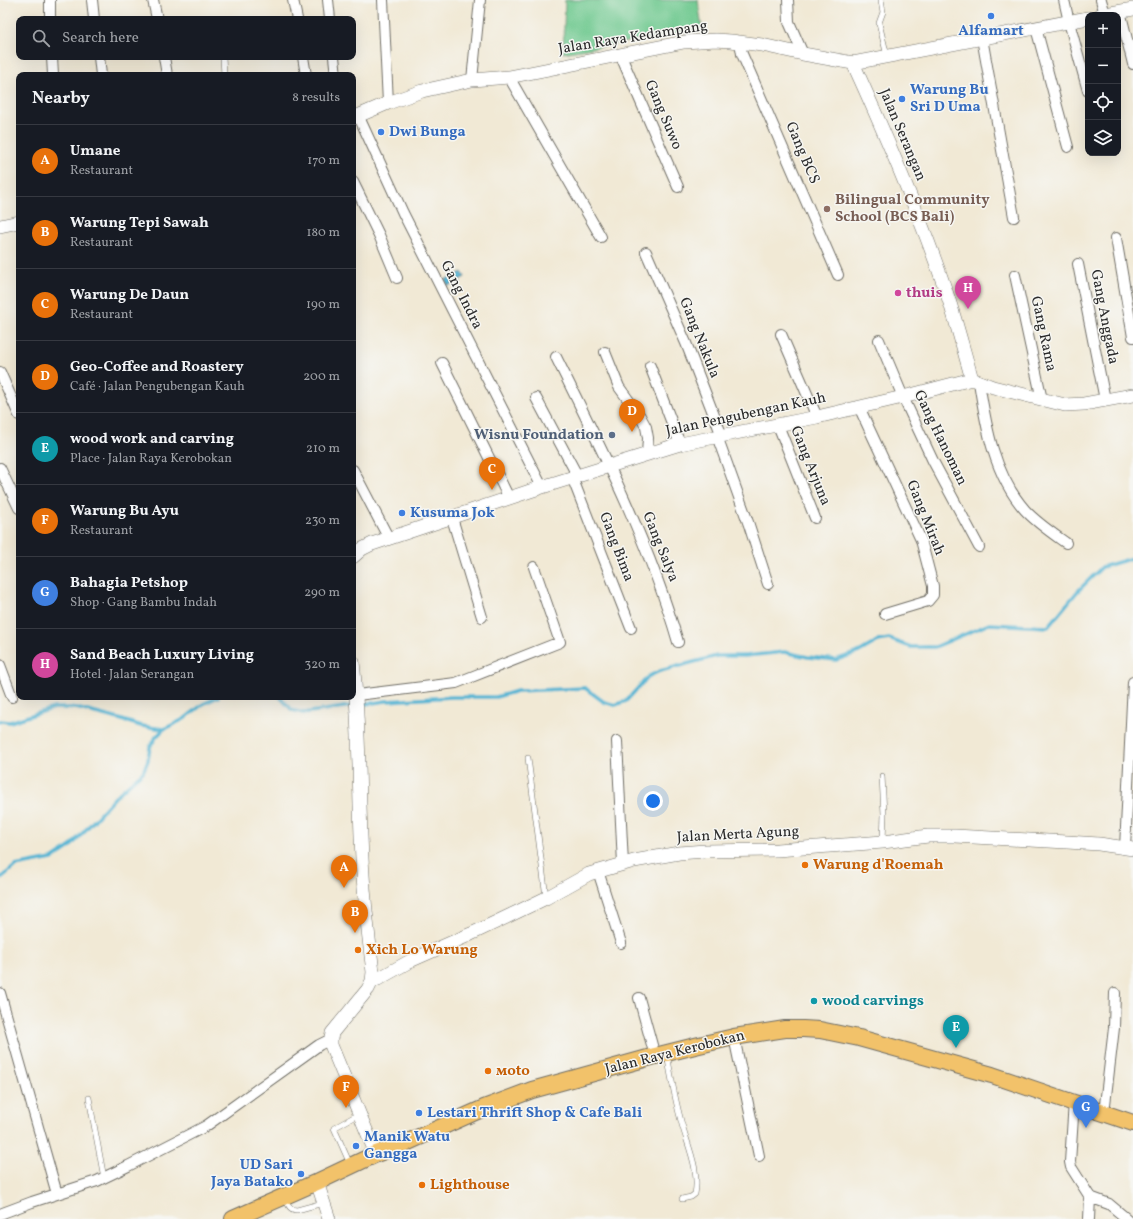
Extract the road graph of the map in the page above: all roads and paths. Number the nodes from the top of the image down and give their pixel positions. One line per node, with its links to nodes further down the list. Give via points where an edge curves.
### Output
1 (50, 0): 15 (street)
2 (92, 0): 16 (street)
3 (154, 0): 17 (street)
4 (293, 0): 18 (street)
5 (328, 0): 19 (street)
6 (383, 0): 45 (street)
7 (480, 0): 43 (street)
8 (788, 0): 26 (street, via 789,22)
9 (881, 0): 27 (lane, via 883,12 879,23)
10 (1064, 0): 21 (street)
11 (1101, 0): 13 (street)
12 (1127, 10): 14 (street); 35 (street)
13 (1102, 12)
14 (1114, 12)
15 (50, 16)
16 (94, 16)
17 (157, 16)
18 (296, 16)
19 (330, 16)
20 (1085, 19): 21 (street, Jalan Raya Kedampang)
21 (1068, 22): 22 (street, Jalan Raya Kedampang); 44 (street)
22 (1036, 28): 23 (street, Jalan Raya Kedampang); 47 (street)
23 (982, 38): 27 (street, Jalan Raya Kedampang); 50 (street)
24 (742, 42): 25 (street, Jalan Raya Kedampang, via 684,42); 26 (street, Jalan Raya Kedampang); 57 (street, Gang BCS, via 742,54)
25 (620, 54): 42 (street, Jalan Raya Kedampang); 48 (street, Gang Suwo)
26 (803, 54): 34 (street, Jalan Raya Kedampang)
27 (887, 57): 34 (street, Jalan Raya Kedampang)
28 (52, 60): 36 (street)
29 (99, 60): 37 (street)
30 (164, 60): 38 (street)
31 (223, 60): 39 (lane)
32 (304, 60): 40 (street)
33 (334, 60): 41 (street)
34 (853, 63): 68 (street, Jalan Serangan, via 925,231)
35 (1133, 64)
36 (53, 72)
37 (101, 72)
38 (166, 72)
39 (224, 72)
40 (306, 72)
41 (336, 72)
42 (509, 77): 43 (street, Jalan Raya Kedampang); 53 (street)
43 (472, 80): 45 (street, Jalan Raya Kedampang, via 422,91)
44 (1086, 84)
45 (388, 102): 46 (street, Jalan Raya Kedampang)
46 (356, 117): 85 (street, Gang Indra)
47 (1068, 146)
48 (678, 187)
49 (356, 188): 59 (street)
50 (1014, 217)
51 (16, 223): 52 (street)
52 (0, 226)
53 (601, 238)
54 (1116, 238): 61 (street)
55 (646, 252): 78 (street, Gang Nakula, via 686,343)
56 (1078, 264): 73 (street, Gang Anggada)
57 (838, 275)
58 (1015, 275): 72 (street, Gang Rama)
59 (397, 278)
60 (780, 334): 76 (street)
61 (1133, 337)
62 (879, 340): 70 (street, Gang Hanoman)
63 (605, 352): 80 (street, via 620,387 646,427)
64 (556, 357): 81 (street, Gang Salya)
65 (442, 363): 86 (street)
66 (650, 366): 79 (street)
67 (0, 372): 75 (street)
68 (975, 381): 70 (street, Jalan Pengubengan Kauh); 72 (street); 91 (street, via 994,456 1015,498 1026,511)
69 (1133, 395): 73 (street)
70 (903, 397): 74 (street, Jalan Pengubengan Kauh); 92 (street, Gang Hanoman, via 942,480)
71 (536, 398): 84 (street, Gang Bima)
72 (1042, 400): 73 (street, via 1065,405)
73 (1105, 400)
74 (859, 407): 76 (street, Jalan Pengubengan Kauh); 96 (street, Gang Mirah, via 921,540 933,586 933,595 928,601)
75 (16, 408)
76 (817, 417): 77 (street, Jalan Pengubengan Kauh)
77 (778, 425): 78 (street, Jalan Pengubengan Kauh); 89 (street, Gang Arjuna)
78 (720, 436): 79 (street, Jalan Pengubengan Kauh); 95 (street, Gang Nakula)
79 (680, 444): 80 (street, Jalan Pengubengan Kauh)
80 (647, 454): 81 (street, Jalan Pengubengan Kauh)
81 (609, 466): 84 (street, Jalan Pengubengan Kauh); 99 (street, Gang Salya, via 644,545)
82 (0, 468): 87 (street)
83 (356, 476): 90 (street)
84 (575, 476): 85 (street, Jalan Pengubengan Kauh); 98 (street, Gang Bima)
85 (542, 487): 86 (street, Jalan Pengubengan Kauh)
86 (509, 498): 88 (street, Jalan Pengubengan Kauh)
87 (16, 500)
88 (452, 518): 90 (street, Jalan Pengubengan Kauh); 97 (street)
89 (815, 518)
90 (389, 539): 93 (street, Jalan Pengubengan Kauh, via 372,544)
91 (1066, 543)
92 (979, 547)
93 (356, 554)
94 (534, 566): 104 (street, via 560,642 456,683)
95 (768, 584)
96 (885, 614)
97 (482, 617)
98 (631, 628)
99 (678, 642)
100 (0, 665): 103 (street)
101 (1133, 682): 109 (street)
102 (356, 688): 104 (street)
103 (12, 697)
104 (357, 697): 114 (street, via 363,876)
105 (617, 741): 110 (street)
106 (528, 758): 112 (lane)
107 (882, 776): 108 (lane)
108 (883, 842): 109 (street, Jalan Merta Agung, via 928,836 954,836); 110 (street, Jalan Merta Agung, via 777,850 678,853)
109 (1129, 848)
110 (623, 864): 111 (street, Jalan Merta Agung)
111 (598, 870): 112 (street, Jalan Merta Agung); 113 (street)
112 (546, 898): 114 (street, Jalan Merta Agung)
113 (621, 943)
114 (372, 981): 119 (street)
115 (0, 992): 131 (street)
116 (1115, 993): 123 (street, via 1114,1028)
117 (639, 998): 120 (street)
118 (734, 1037): 120 (main road, Jalan Raya Kerobokan); 122 (main road, Jalan Raya Kerobokan, via 791,1029 841,1034 992,1075); 127 (street)
119 (330, 1039): 124 (street); 129 (street, via 206,1126)
120 (660, 1055): 126 (main road, Jalan Raya Kerobokan, via 532,1090); 134 (lane, via 695,1168 695,1194)
121 (90, 1098): 129 (lane)
122 (1074, 1102): 123 (main road, Jalan Raya Kerobokan); 133 (street, via 1071,1167)
123 (1104, 1113): 125 (main road, Jalan Raya Kerobokan)
124 (359, 1114): 126 (street); 128 (lane, via 334,1128)
125 (1133, 1123)
126 (376, 1154): 128 (main road, Jalan Raya Kerobokan)
127 (759, 1156)
128 (350, 1166): 130 (main road, Jalan Raya Kerobokan)
129 (104, 1178): 131 (street)
130 (318, 1182): 132 (main road, Jalan Raya Kerobokan); 135 (street)
131 (57, 1194): 136 (street)
132 (285, 1196): 135 (lane, via 293,1210); 137 (main road, Jalan Raya Kerobokan)
133 (1090, 1197): 139 (street); 140 (street, via 1109,1204)
134 (682, 1199)
135 (324, 1202): 138 (street)
136 (0, 1214)
137 (232, 1219)
138 (329, 1219)
139 (1089, 1219)
140 (1127, 1219)

